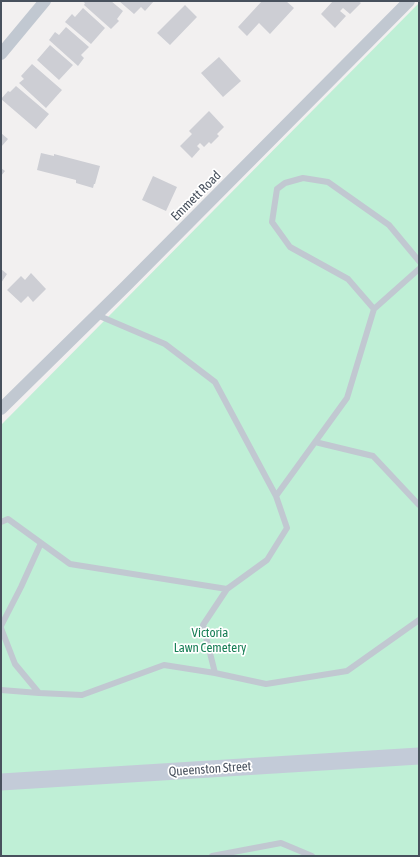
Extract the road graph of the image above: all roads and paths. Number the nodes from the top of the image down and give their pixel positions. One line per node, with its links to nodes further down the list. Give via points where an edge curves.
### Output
1 (45, 1): 3 (street)
2 (409, 1): 7 (street, Emmett Road)
3 (1, 54)
4 (419, 261): 6 (lane, via 388,225 328,182 303,178 285,183 278,190 272,222 290,246 348,279)
5 (419, 269): 6 (lane)
6 (374, 309): 9 (lane, via 347,398)
7 (97, 315): 8 (street, Emmett Road); 10 (lane, via 165,344 215,382)
8 (1, 409)
9 (315, 442): 10 (lane); 11 (lane, via 373,456)
10 (276, 496): 14 (lane, via 287,528 267,560)
11 (419, 505)
12 (1, 522): 13 (lane, via 8,519)
13 (41, 543): 14 (lane, via 70,564); 16 (lane)
14 (227, 589): 17 (lane, via 203,625)
15 (419, 620): 17 (lane, via 348,671 266,684)
16 (1, 627): 19 (lane, via 15,664)
17 (215, 673): 19 (lane, via 164,665 82,695)
18 (1, 690): 19 (lane)
19 (39, 693)
20 (419, 756): 21 (main road, Queenston Street)
21 (1, 782)
22 (212, 856): 23 (lane, via 281,843)
23 (312, 856)

